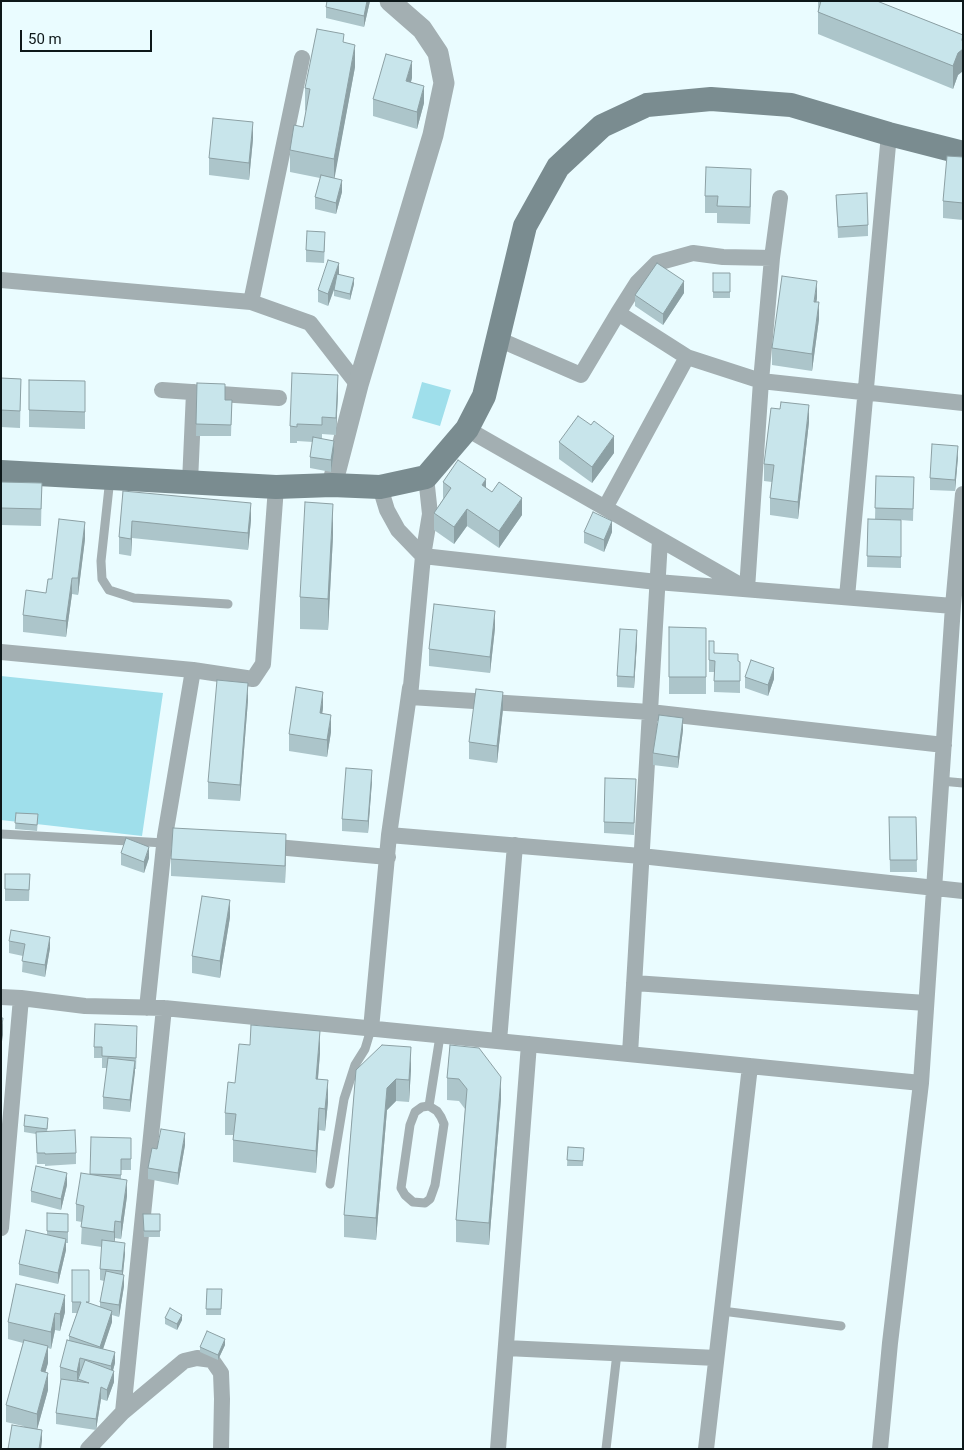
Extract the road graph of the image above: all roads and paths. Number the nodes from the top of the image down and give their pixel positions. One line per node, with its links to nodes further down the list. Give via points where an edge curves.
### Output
1 (390, 1): 13 (street, via 422,29 438,53 444,83 433,135)
2 (302, 58): 8 (street)
3 (889, 134): 4 (main road); 10 (main road, via 791,105 711,99 647,105 602,126 558,167 525,226); 16 (street)
4 (963, 153)
5 (780, 198): 6 (street)
6 (772, 258): 9 (street, via 694,253 657,263 637,283); 12 (street)
7 (1, 280): 8 (street)
8 (250, 302): 13 (street, via 310,323)
9 (618, 313): 10 (street, via 581,375); 11 (street)
10 (498, 339): 19 (main road, via 484,396)
11 (687, 357): 12 (street); 28 (street)
12 (761, 380): 16 (street); 33 (street)
13 (358, 385): 24 (street)
14 (162, 390): 15 (street)
15 (194, 392): 17 (street); 23 (street)
16 (866, 392): 18 (street); 34 (street)
17 (279, 398)
18 (963, 403)
19 (467, 428): 21 (main road); 28 (street)
20 (1, 472): 22 (main road)
21 (426, 477): 26 (main road); 30 (street, via 430,514)
22 (110, 478): 23 (main road); 35 (lane, via 101,561 102,579 109,590 134,598)
23 (190, 482): 25 (main road)
24 (332, 486): 25 (main road); 26 (main road)
25 (276, 487): 38 (street, via 263,664 253,679)
26 (380, 487): 30 (street, via 398,530)
27 (963, 494): 32 (street)
28 (605, 508): 29 (street)
29 (660, 540): 31 (street); 33 (street)
30 (423, 556): 31 (street); 39 (street)
31 (658, 582): 33 (street); 40 (street)
32 (959, 585): 36 (street)
33 (747, 589): 34 (street)
34 (847, 597): 36 (street)
35 (228, 604)
36 (953, 606): 41 (street)
37 (1, 652): 38 (street)
38 (193, 670): 47 (street)
39 (411, 683): 40 (street, via 410,697); 45 (street)
40 (650, 712): 41 (street); 50 (street)
41 (944, 745): 42 (street)
42 (941, 781): 43 (lane); 52 (street)
43 (963, 783)
44 (1, 834): 47 (lane)
45 (389, 835): 49 (street); 51 (street)
46 (185, 838): 47 (street)
47 (165, 840): 58 (street)
48 (252, 844): 51 (street)
49 (516, 845): 50 (street); 62 (street)
50 (641, 856): 52 (street); 54 (street)
51 (388, 857): 60 (street)
52 (934, 888): 53 (street); 57 (street)
53 (963, 891)
54 (634, 983): 57 (street); 64 (street)
55 (1, 997): 56 (street)
56 (21, 998): 58 (street, via 85,1006); 69 (street)
57 (926, 1003): 66 (street)
58 (147, 1008): 59 (street)
59 (164, 1008): 60 (street); 75 (street)
60 (371, 1029): 61 (street); 68 (lane, via 344,1099)
61 (440, 1036): 62 (street); 67 (lane)
62 (499, 1042): 63 (street)
63 (529, 1044): 64 (street); 72 (street)
64 (630, 1054): 65 (street)
65 (750, 1066): 66 (street); 70 (street)
66 (921, 1083): 81 (street)
67 (429, 1106): 67 (lane, via 415,1112 410,1125 401,1188 413,1202 425,1203 435,1185 444,1124 437,1111)
68 (330, 1184)
69 (1, 1228)
70 (722, 1311): 71 (lane); 74 (street)
71 (841, 1326)
72 (506, 1348): 73 (street); 78 (street)
73 (617, 1353): 74 (street); 79 (lane)
74 (716, 1358): 80 (street)
75 (123, 1412): 76 (street); 77 (street, via 184,1361 197,1358 212,1360 220,1373)
76 (88, 1449)
77 (221, 1449)
78 (498, 1449)
79 (606, 1449)
80 (706, 1449)
81 (880, 1449)

